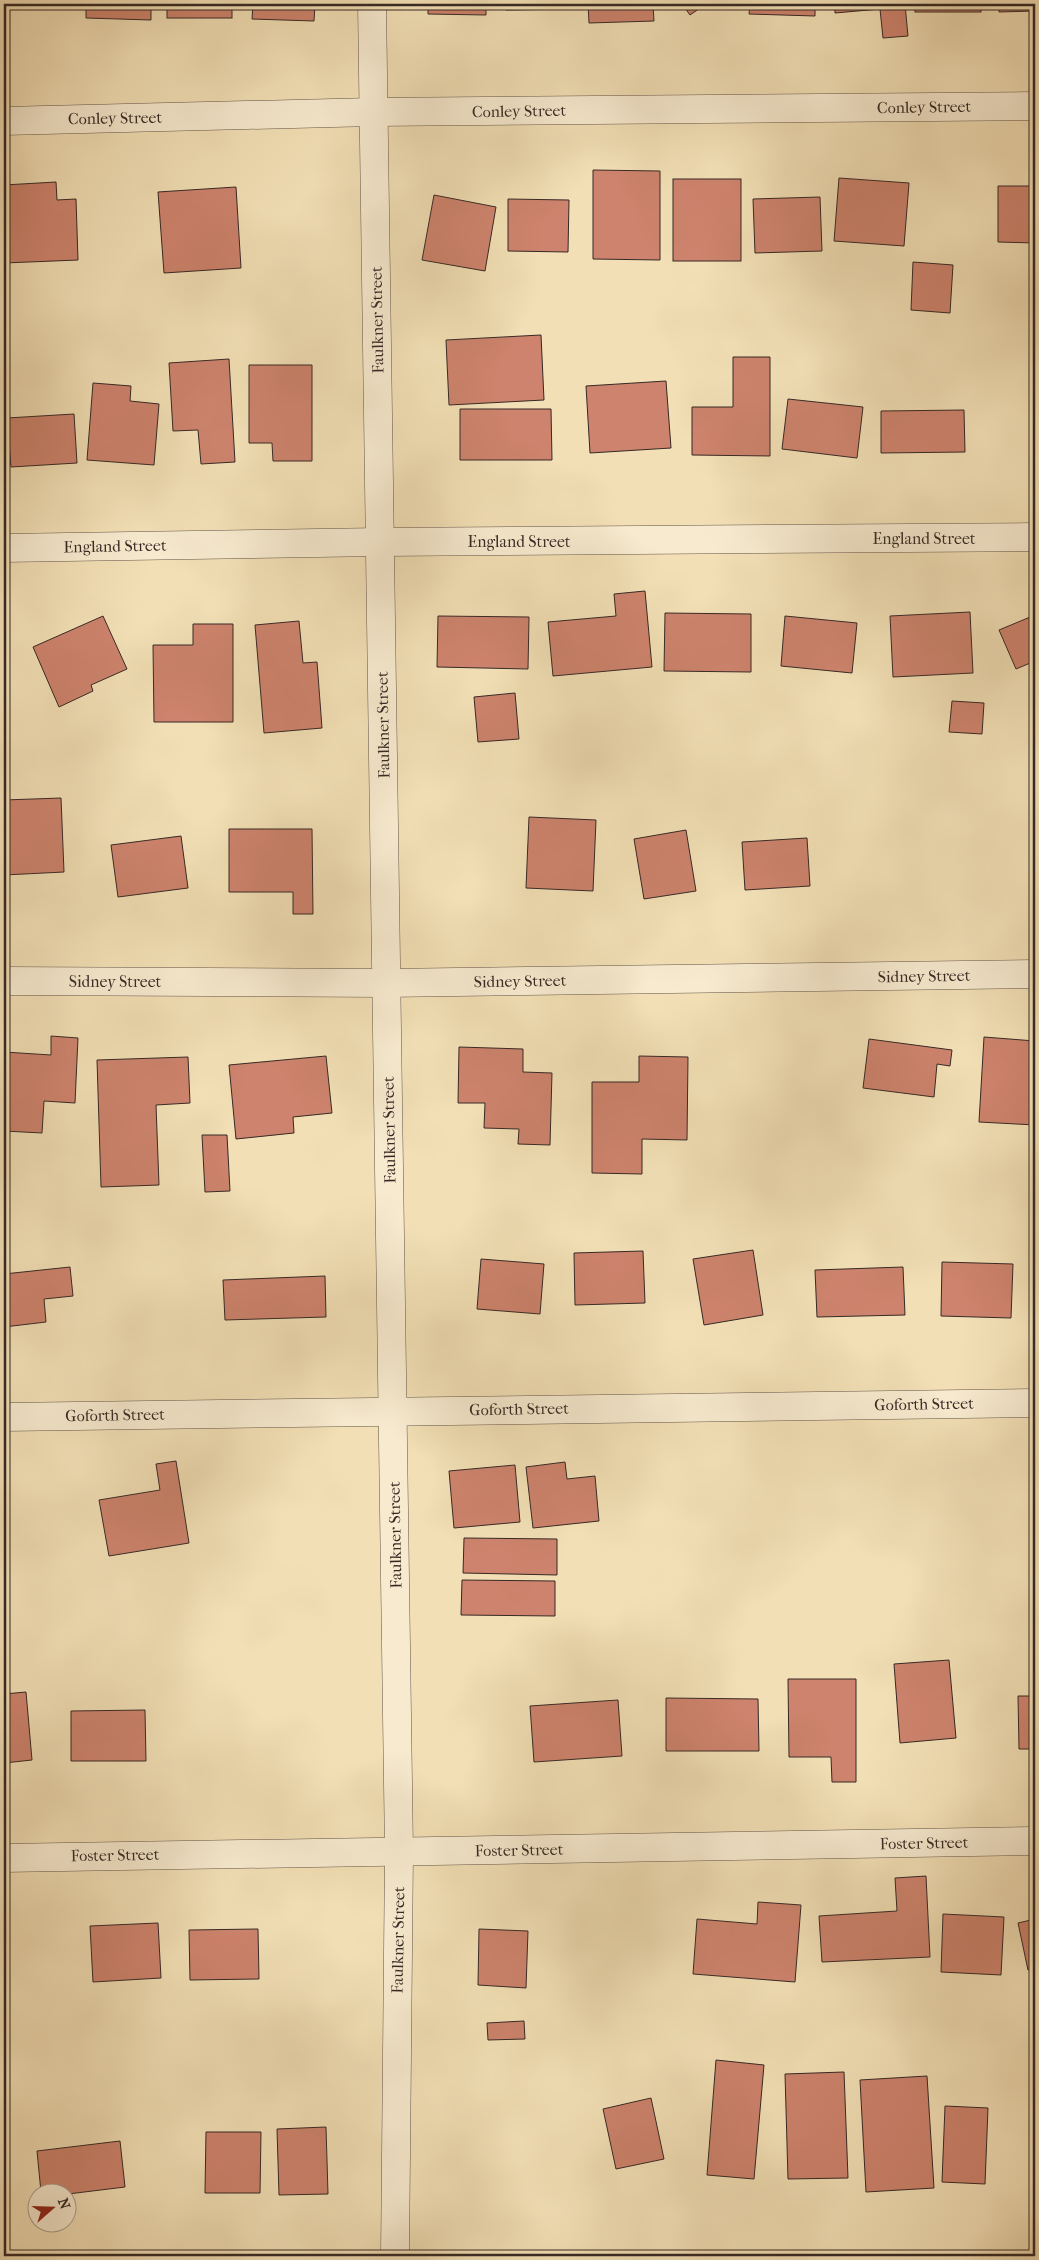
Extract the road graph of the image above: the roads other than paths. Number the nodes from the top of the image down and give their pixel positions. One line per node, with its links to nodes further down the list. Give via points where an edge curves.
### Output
1 (372, 4): 3 (street, Faulkner Street)
2 (1035, 106): 3 (street, Conley Street)
3 (373, 112): 4 (street, Conley Street); 6 (street, Faulkner Street)
4 (4, 121)
5 (1035, 538): 6 (street, England Street)
6 (380, 542): 7 (street, England Street); 10 (street, Faulkner Street)
7 (4, 548)
8 (1035, 974): 10 (street, Sidney Street)
9 (4, 981): 10 (street, Sidney Street)
10 (386, 983): 12 (street, Faulkner Street)
11 (1035, 1403): 12 (street, Goforth Street)
12 (393, 1410): 13 (street, Goforth Street); 15 (street, Faulkner Street)
13 (4, 1417)
14 (1035, 1841): 15 (street, Foster Street)
15 (399, 1852): 16 (street, Foster Street); 17 (street, Faulkner Street)
16 (4, 1858)
17 (395, 2256)

